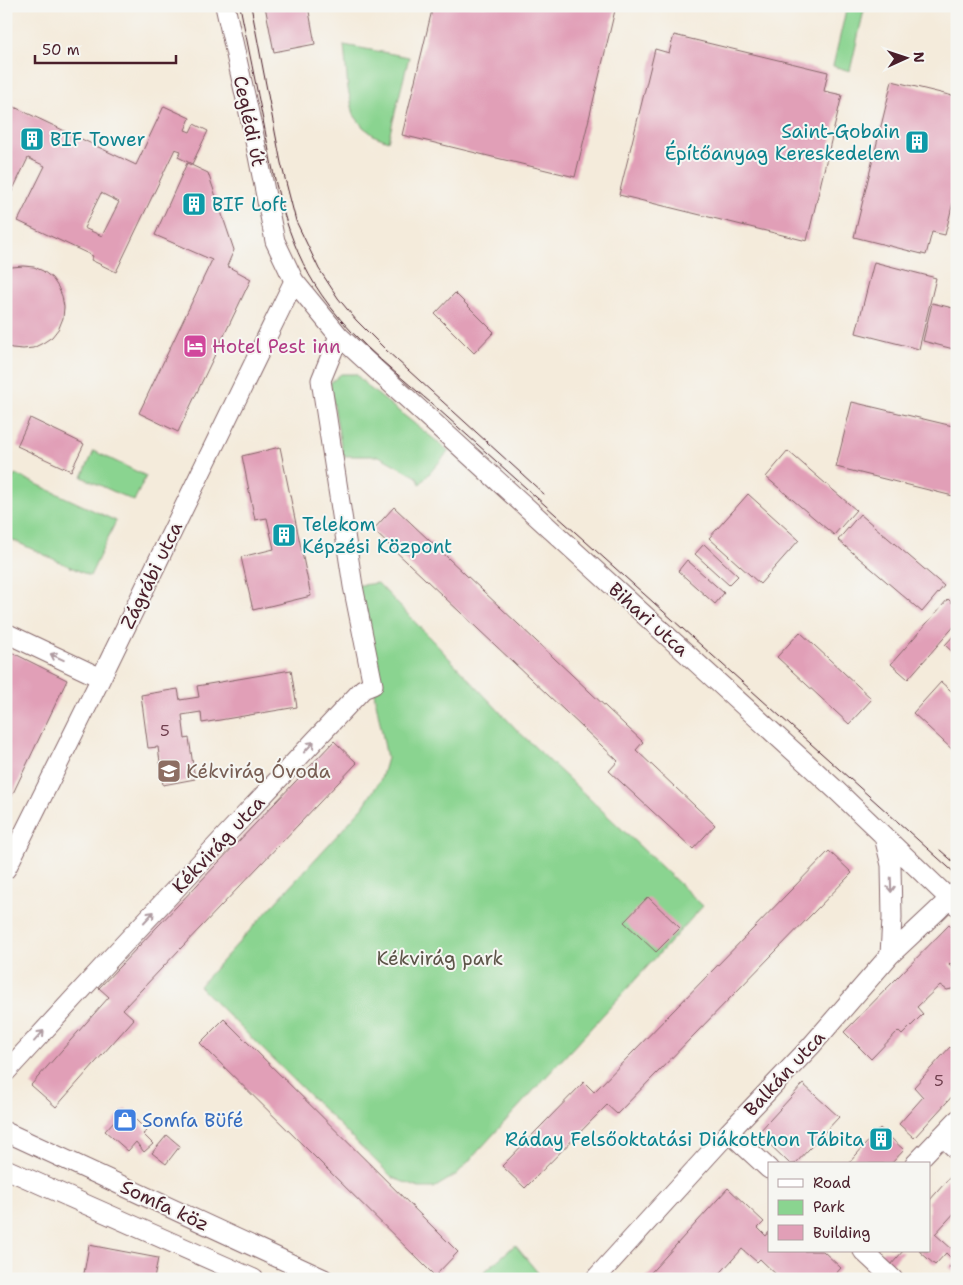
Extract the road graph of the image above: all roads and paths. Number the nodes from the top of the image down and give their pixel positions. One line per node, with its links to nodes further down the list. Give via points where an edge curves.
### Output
1 (224, 6): 2 (street, Ceglédi út, via 275,241)
2 (294, 281): 3 (street, Ceglédi út); 5 (street, Zágrábi utca)
3 (339, 336): 6 (street, Bihari utca); 10 (street, Kékvirág utca, one-way to 3, via 363,689 373,685 353,586 320,380)
4 (6, 633): 5 (street, one-way to 4)
5 (101, 678): 7 (street, Zágrábi utca)
6 (884, 837): 8 (street, Bihari utca); 9 (street, one-way to 9, via 890,865)
7 (7, 868)
8 (954, 899): 9 (street, Balkán utca)
9 (890, 955): 13 (street, Balkán utca, via 811,1046)
10 (6, 1072)
11 (957, 1120): 14 (street)
12 (6, 1132): 21 (street, Somfa köz)
13 (729, 1132): 17 (street); 22 (street, Balkán utca)
14 (942, 1136): 15 (street); 16 (street)
15 (957, 1150)
16 (917, 1162)
17 (768, 1168)
18 (6, 1169): 20 (street, Somfa köz)
19 (864, 1252): 23 (street)
20 (254, 1279)
21 (324, 1279)
22 (594, 1279)
23 (892, 1279)

